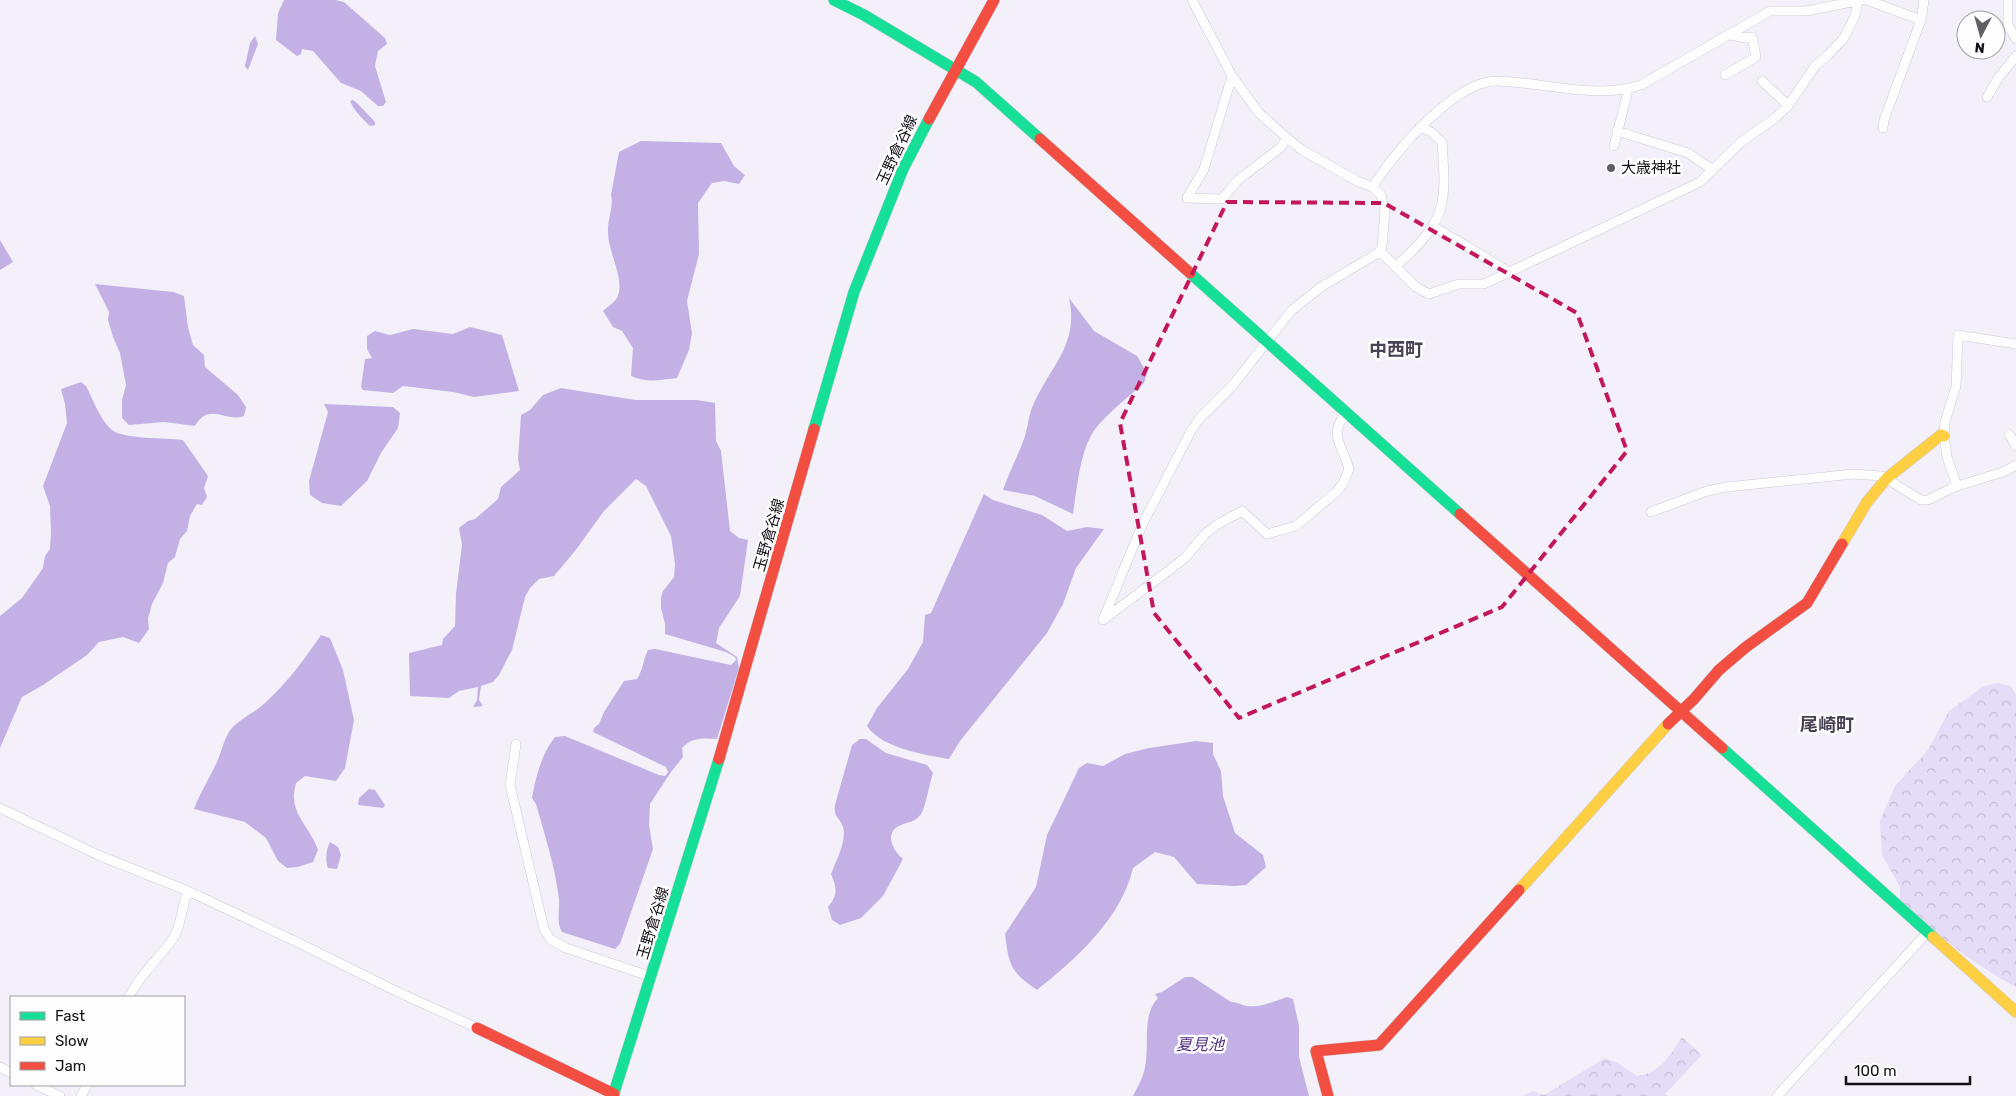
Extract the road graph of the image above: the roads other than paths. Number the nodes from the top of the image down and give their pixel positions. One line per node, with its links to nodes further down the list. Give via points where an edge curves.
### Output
1 (834, 0): 11 (street)
2 (994, 0): 11 (street, 玉野倉谷線)
3 (1192, 0): 13 (street)
4 (1862, 0): 7 (street); 8 (street, via 1806,11 1770,11); 17 (street, via 1844,38 1815,66)
5 (1924, 0): 7 (street)
6 (2008, 0): 9 (street, via 2008,25)
7 (1921, 20): 19 (street, via 1884,120)
8 (1730, 35): 12 (street, via 1752,37 1756,57); 15 (street, via 1641,86)
9 (2016, 39)
10 (2016, 56): 16 (street)
11 (955, 70): 29 (street, via 976,82 1004,106); 44 (street, 玉野倉谷線, via 903,169 854,292 711,787)
12 (1725, 75)
13 (1232, 76): 21 (street, via 1259,113); 21 (street, via 1204,169 1186,198 1222,199 1238,180 1280,148)
14 (1762, 81): 17 (street)
15 (1627, 90): 18 (street, via 1484,82 1450,102); 20 (street)
16 (1987, 97)
17 (1788, 104): 23 (street, via 1775,118 1741,142)
18 (1420, 127): 24 (street); 25 (street, via 1442,142 1445,194)
19 (1884, 128)
20 (1617, 131): 22 (street); 23 (street, via 1688,153)
21 (1286, 138): 24 (street)
22 (1614, 146)
23 (1713, 170): 28 (street, via 1700,182)
24 (1373, 188): 26 (street, via 1381,195 1385,211)
25 (1433, 226): 27 (street, via 1416,249); 28 (street)
26 (1380, 251): 27 (street); 29 (street, via 1321,287 1291,311)
27 (1396, 266): 28 (street, via 1416,287 1429,294 1459,284 1484,284)
28 (1508, 273)
29 (1267, 341): 31 (street); 31 (street, via 1191,431 1143,523 1103,620 1185,558 1205,534 1242,511 1267,534 1296,526 1343,484 1349,469 1336,434 1339,422)
30 (2016, 344): 33 (street, via 1958,336 1956,386)
31 (1347, 413): 39 (street)
32 (2010, 434): 34 (street)
33 (1944, 436): 36 (street); 37 (street)
34 (2016, 446)
35 (2016, 465): 37 (street)
36 (1887, 478): 37 (street, via 1921,500 1928,500); 38 (street, via 1853,474 1726,487); 39 (street, via 1867,502 1807,603 1746,647)
37 (1957, 486)
38 (1651, 512)
39 (1680, 711): 43 (street); 51 (street, via 1380,1045 1316,1051)
40 (516, 744): 44 (street, via 510,785 544,930 550,939 566,948)
41 (0, 808): 42 (street, via 98,855)
42 (188, 892): 45 (street, via 176,935); 47 (street)
43 (1928, 932): 46 (street); 52 (street)
44 (652, 977): 49 (street, 玉野倉谷線)
45 (130, 996)
46 (2016, 1012)
47 (477, 1028): 49 (street)
48 (38, 1086): 50 (street)
49 (614, 1095)
50 (60, 1096)
51 (1328, 1096)
52 (1777, 1096)

